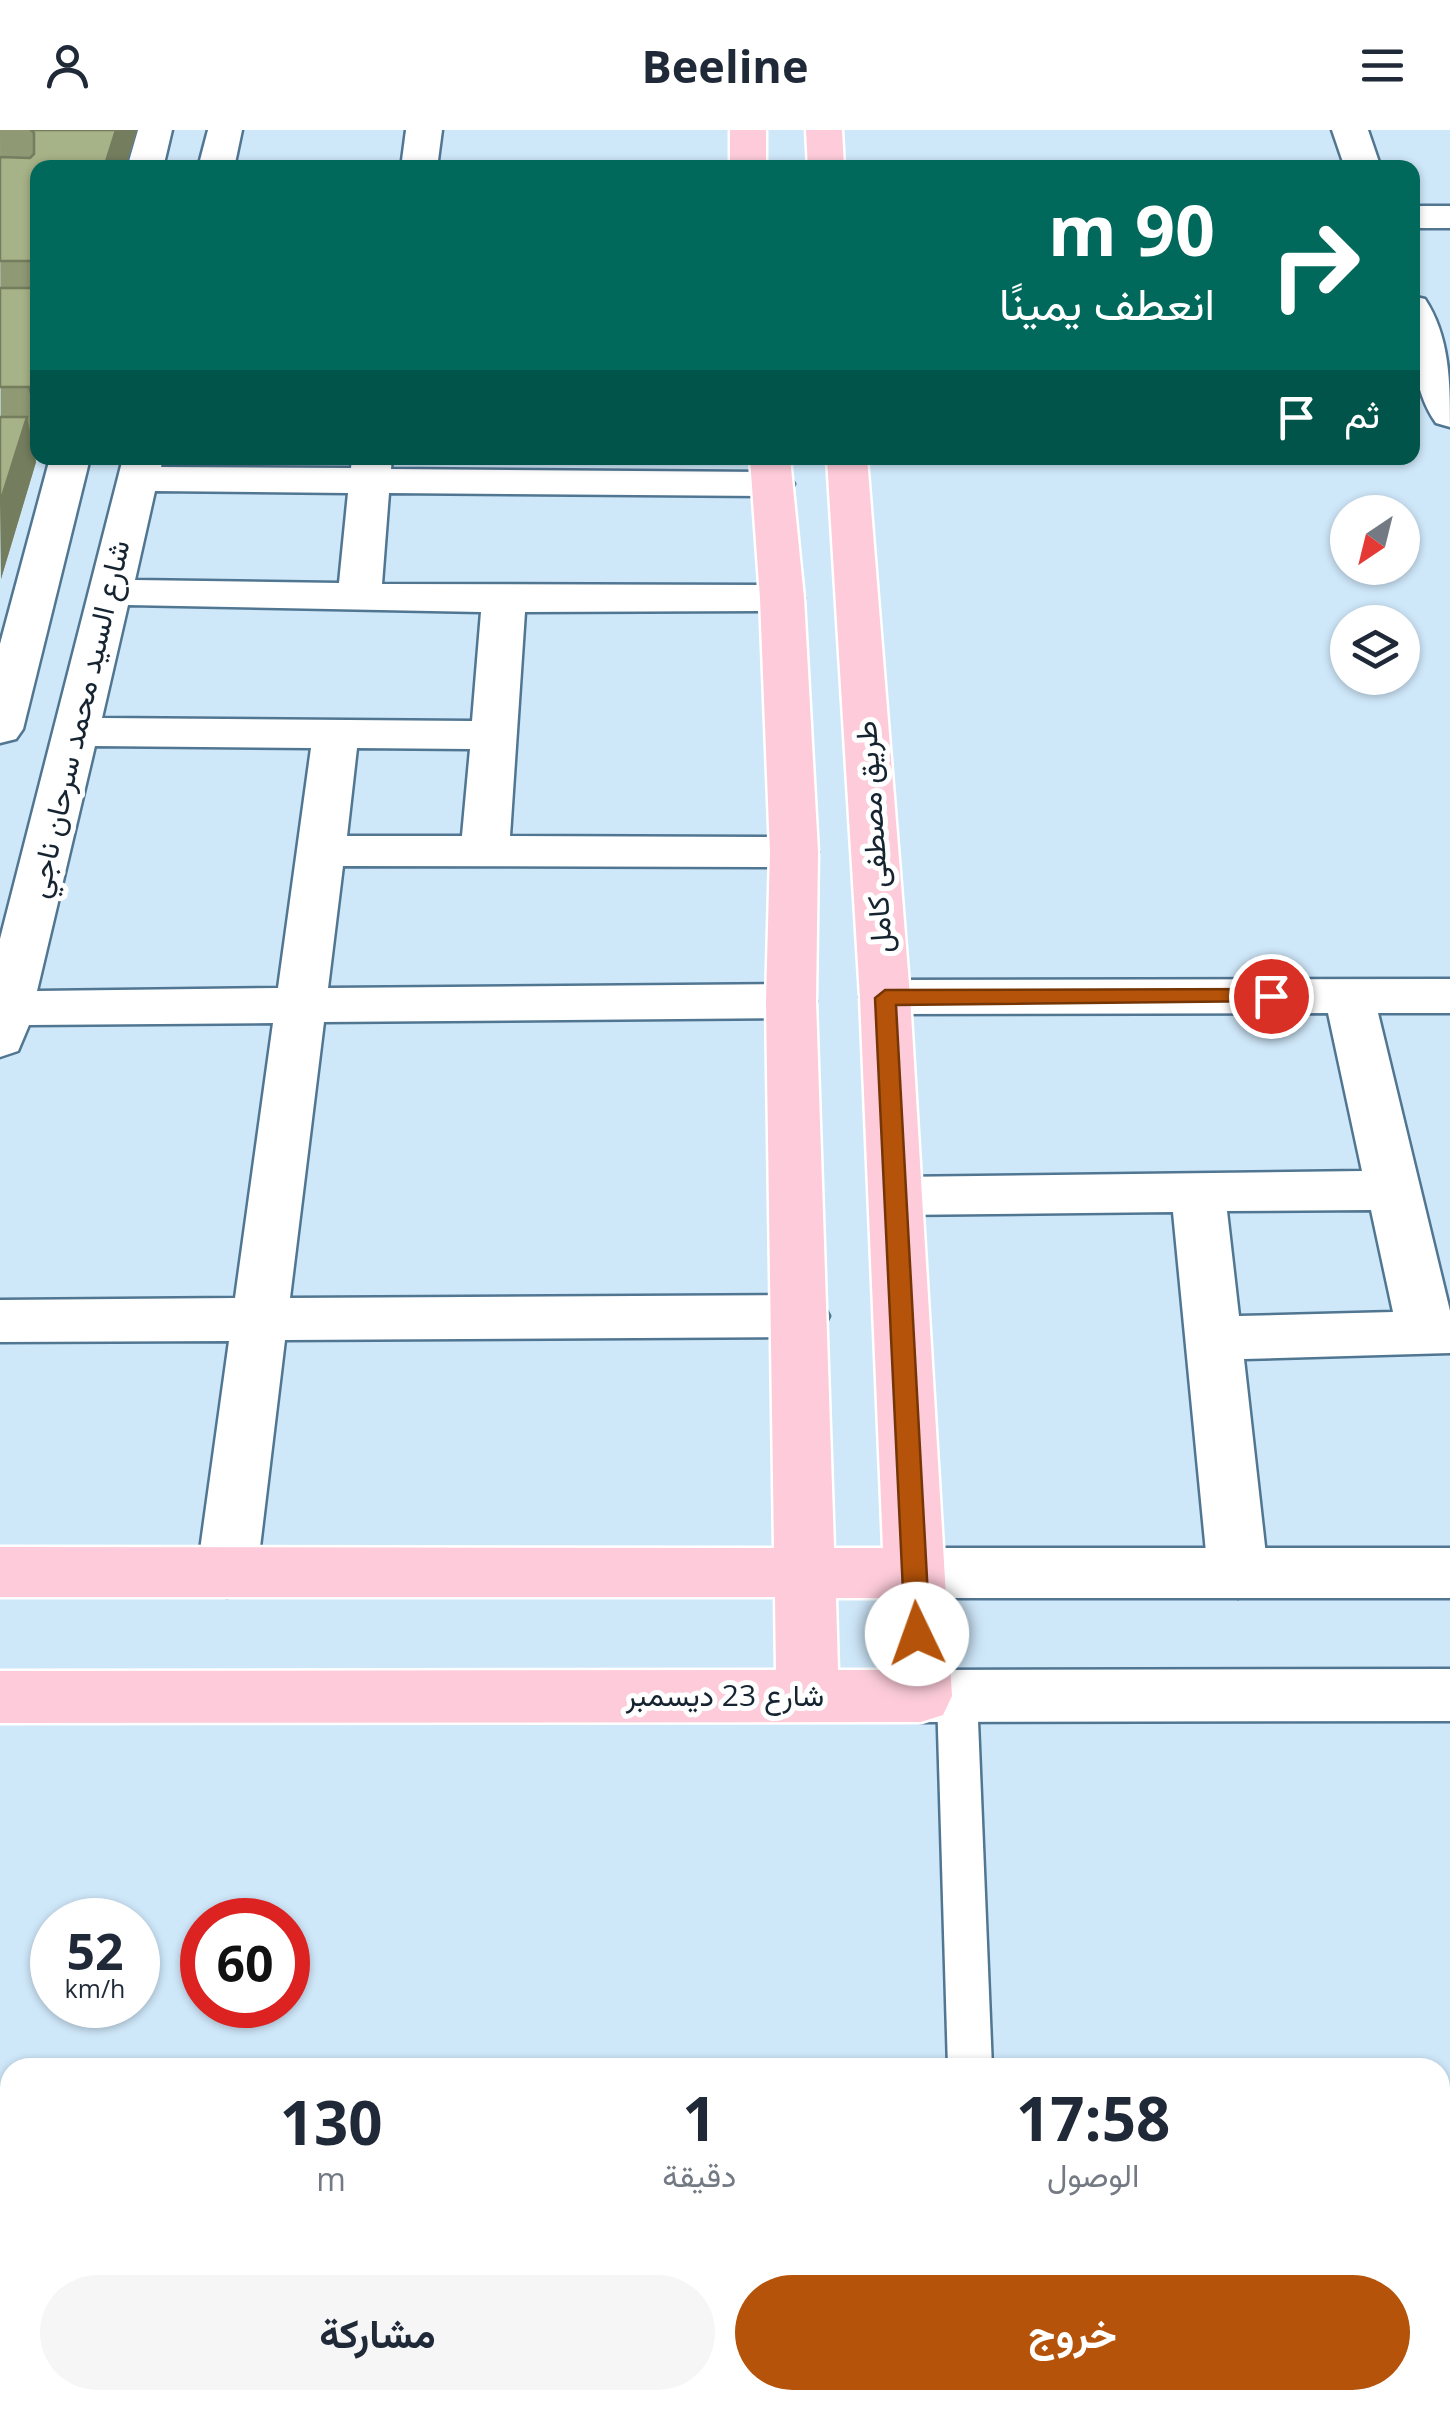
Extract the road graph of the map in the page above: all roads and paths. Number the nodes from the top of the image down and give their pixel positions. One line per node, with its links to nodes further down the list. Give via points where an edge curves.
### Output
1 (155, 130): 7 (street)
2 (225, 130): 8 (street)
3 (424, 130): 9 (street)
4 (748, 130): 10 (main road)
5 (824, 130): 11 (main road)
6 (1350, 130): 12 (street)
7 (147, 160)
8 (218, 160)
9 (420, 160)
10 (748, 160)
11 (826, 160)
12 (1360, 160)
13 (1420, 217): 14 (street)
14 (1450, 217)
15 (1429, 332): 16 (street)
16 (1450, 415)
17 (68, 465): 26 (street)
18 (847, 465): 36 (main road, طريق مصطفى كامل)
19 (140, 468): 20 (street); 22 (street, شارع السيد محمد سرحان ناجي)
20 (370, 470): 21 (street); 23 (street)
21 (771, 471): 24 (main road)
22 (107, 592): 23 (street); 28 (street, شارع السيد محمد سرحان ناجي)
23 (358, 596): 25 (street)
24 (782, 598): 25 (street); 33 (main road)
25 (504, 600): 29 (street)
26 (14, 619): 27 (street)
27 (0, 729)
28 (77, 732): 30 (street); 39 (street, شارع السيد محمد سرحان ناجي)
29 (494, 735): 30 (street); 32 (street)
30 (336, 736): 31 (street)
31 (319, 851): 32 (street); 38 (street)
32 (485, 851): 33 (street)
33 (794, 852): 37 (main road)
34 (1348, 996): 35 (street); 36 (street); 40 (street)
35 (1450, 996)
36 (885, 998): 42 (main road, طريق مصطفى كامل)
37 (791, 1000): 38 (street); 43 (main road)
38 (300, 1008): 39 (street); 45 (street)
39 (4, 1024)
40 (1393, 1190): 41 (street); 46 (street)
41 (1198, 1193): 42 (street); 47 (street)
42 (896, 1196): 51 (main road, طريق مصطفى كامل)
43 (800, 1316): 45 (street); 50 (main road)
44 (0, 1321): 45 (street)
45 (261, 1321): 49 (street)
46 (1438, 1332): 47 (street)
47 (1214, 1338): 52 (street)
48 (0, 1572): 49 (main road)
49 (228, 1572): 50 (main road)
50 (805, 1573): 51 (main road); 55 (main road)
51 (914, 1573): 52 (street); 56 (main road, طريق مصطفى كامل)
52 (1238, 1573): 53 (street)
53 (1450, 1573)
54 (1450, 1695): 56 (street, شارع 23 ديسمبر)
55 (808, 1696): 56 (main road, شارع 23 ديسمبر); 57 (main road, شارع 23 ديسمبر)
56 (939, 1696): 58 (lane)
57 (0, 1697)
58 (969, 2058)

